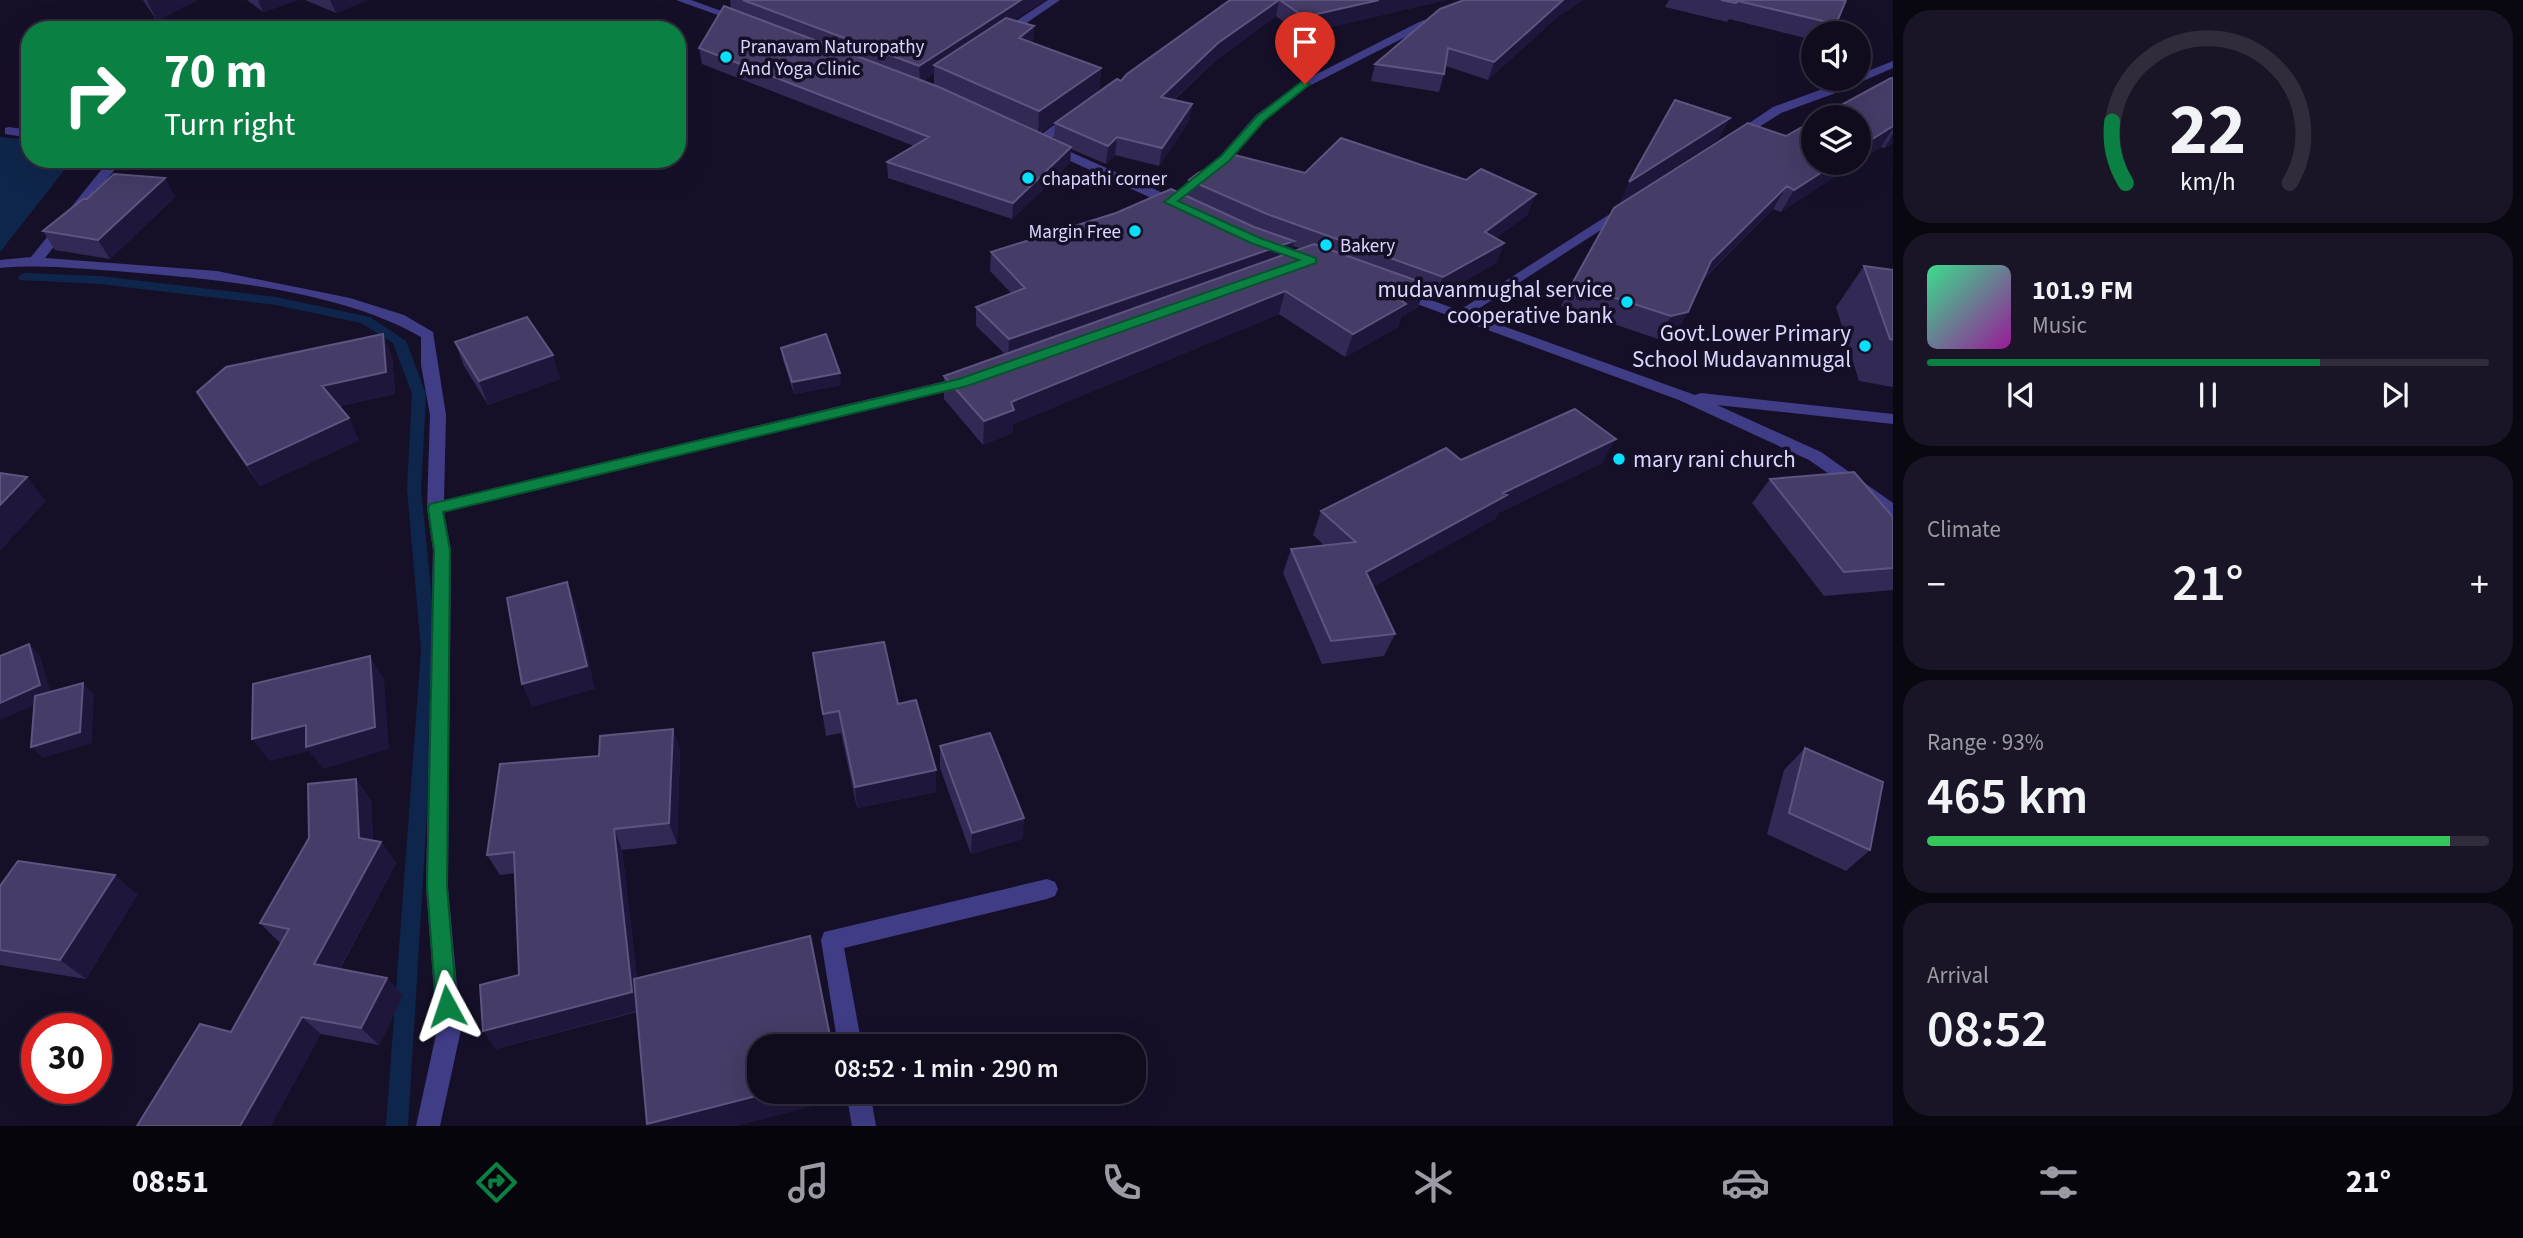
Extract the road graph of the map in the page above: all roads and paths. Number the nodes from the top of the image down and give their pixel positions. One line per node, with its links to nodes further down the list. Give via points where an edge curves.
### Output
1 (681, 0): 4 (street)
2 (1055, 0): 5 (street)
3 (1489, 0): 13 (street, via 1423,24 1305,84 1260,118 1225,158)
4 (759, 26)
5 (990, 43)
6 (1893, 64): 10 (street, via 1777,110)
7 (1088, 106): 13 (street, via 1033,139)
8 (9, 131): 9 (street)
9 (21, 133)
10 (1720, 146)
11 (110, 168): 15 (street)
12 (1641, 198): 18 (street)
13 (1170, 202): 14 (street)
14 (1195, 213)
15 (35, 261): 16 (street); 22 (street, via 217,275 345,301 399,318 428,335 438,415)
16 (0, 264)
17 (1385, 288): 18 (street)
18 (1459, 315): 20 (street)
19 (975, 378): 22 (street)
20 (1684, 396): 21 (street); 23 (street, via 1815,456)
21 (1893, 419)
22 (435, 508): 27 (street, via 442,550 437,887 449,1030)
23 (1893, 512)
24 (1047, 889): 25 (street, via 832,940)
25 (848, 1034)
26 (860, 1104): 28 (street)
27 (428, 1126)
28 (864, 1126)

